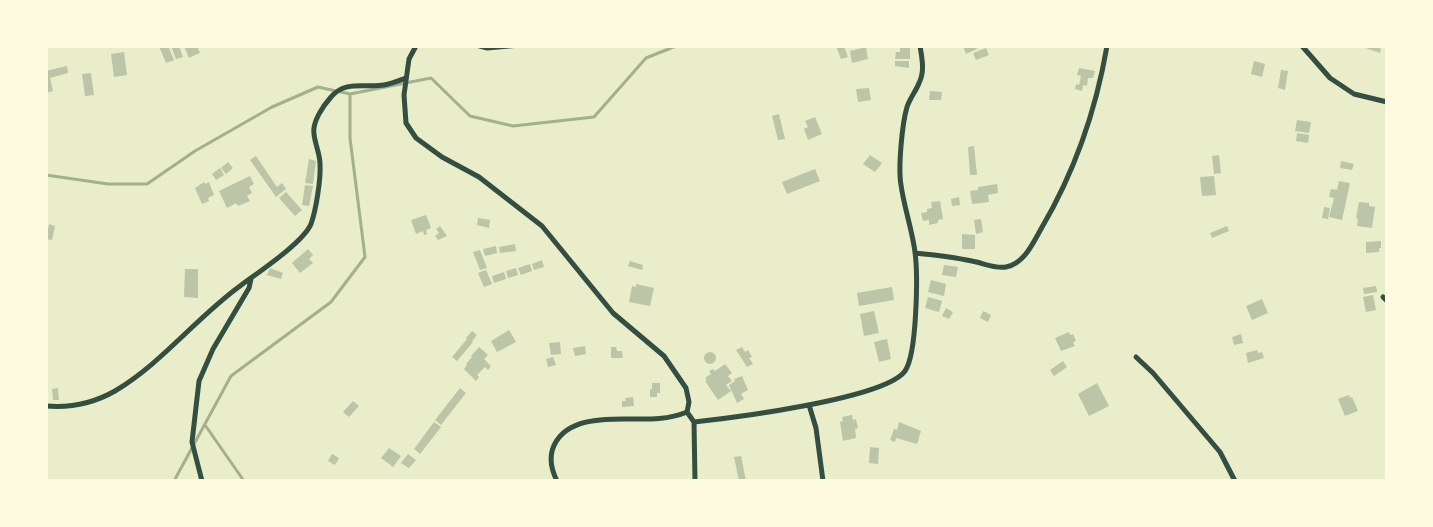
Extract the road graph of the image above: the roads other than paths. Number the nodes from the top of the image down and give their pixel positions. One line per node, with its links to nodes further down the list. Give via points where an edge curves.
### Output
1 (416, 46): 7 (street, via 409,58)
2 (476, 46): 3 (lane, via 487,50)
3 (520, 46)
4 (920, 46): 9 (street, via 923,68 920,83 907,106 901,157 901,185)
5 (1106, 46): 9 (street, via 1092,111 1070,176 1027,253 1006,267)
6 (1302, 46): 8 (street, via 1330,78 1354,94)
7 (405, 80): 10 (street, via 382,85 354,85 340,89 332,96 315,122 313,132 320,177 310,225 300,238); 14 (street, via 406,123 416,138 479,177 542,226 613,313 664,356 686,388)
8 (1387, 102)
9 (915, 253): 12 (street, via 916,310 912,353 904,372 892,381 862,392)
10 (251, 279): 13 (street, via 240,285 146,369 116,390 79,405); 16 (street, via 249,288 213,349 200,381 192,442)
11 (1136, 358): 20 (street, via 1153,373 1220,452)
12 (808, 405): 15 (street); 19 (street, via 816,428)
13 (46, 406)
14 (687, 412): 15 (street); 17 (street, via 659,419 592,420 572,426 556,438 551,451)
15 (694, 422): 18 (street)
16 (202, 481)
17 (556, 481)
18 (695, 481)
19 (823, 481)
20 (1235, 481)

